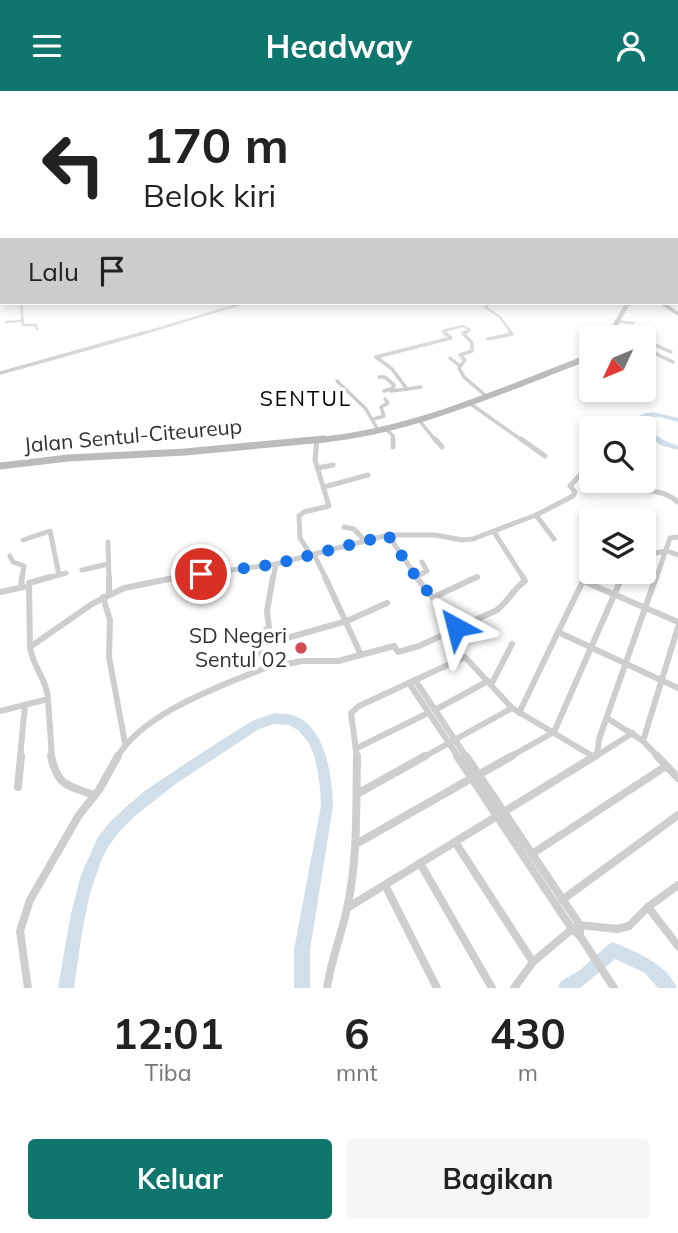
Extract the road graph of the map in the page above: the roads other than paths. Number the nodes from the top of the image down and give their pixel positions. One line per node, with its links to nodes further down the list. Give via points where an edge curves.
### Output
1 (20, 305): 5 (street)
2 (237, 305): 19 (street)
3 (485, 305): 11 (street, via 512,334)
4 (627, 305): 6 (street)
5 (22, 321): 7 (street); 10 (street)
6 (617, 321): 8 (street); 9 (street)
7 (6, 322)
8 (633, 323)
9 (615, 325)
10 (37, 329)
11 (488, 339)
12 (656, 346): 13 (street)
13 (671, 352)
14 (656, 354): 17 (street)
15 (450, 358): 18 (street)
16 (579, 361): 26 (street, Jalan Sentul-Citeureup)
17 (673, 362)
18 (460, 366): 24 (street, via 465,361 461,354 472,351 472,343 463,333 470,330 463,326 443,331 450,338 376,357); 26 (street, via 464,377)
19 (0, 373)
20 (379, 377): 23 (street, via 386,377)
21 (337, 381): 29 (street)
22 (421, 387): 24 (street)
23 (394, 388): 24 (street, via 391,391); 25 (street)
24 (407, 389)
25 (384, 391)
26 (486, 396): 28 (street, Jalan Sentul-Citeureup)
27 (384, 399): 29 (street, via 388,404 381,408 384,416)
28 (468, 402): 30 (street, Jalan Sentul-Citeureup); 35 (street)
29 (374, 419): 31 (street)
30 (418, 419): 31 (street, Jalan Sentul-Citeureup); 34 (street)
31 (382, 429): 32 (street, Jalan Sentul-Citeureup); 33 (street, via 393,436)
32 (317, 440): 37 (street, Jalan Sentul-Citeureup); 38 (street)
33 (393, 447)
34 (442, 447)
35 (545, 456)
36 (333, 465): 38 (street)
37 (0, 466)
38 (318, 468): 41 (street)
39 (368, 475): 41 (street)
40 (579, 476): 44 (street, via 569,486 574,495)
41 (324, 487): 55 (street, via 329,506 299,516 300,538)
42 (656, 491): 43 (street)
43 (678, 502)
44 (536, 516): 46 (street); 49 (street)
45 (344, 527): 51 (street, via 356,530)
46 (494, 532): 47 (street, via 462,540); 76 (street, via 525,581 497,610)
47 (388, 535): 51 (street); 62 (street)
48 (678, 537): 53 (street, via 670,538)
49 (554, 539)
50 (23, 540): 67 (street, via 50,531 62,574)
51 (365, 541): 55 (street)
52 (108, 542): 59 (street)
53 (667, 551): 54 (street); 56 (street); 73 (street)
54 (656, 553)
55 (313, 554): 60 (street); 74 (street)
56 (678, 555)
57 (10, 556): 67 (street, via 24,565)
58 (422, 562): 62 (street, via 427,571)
59 (108, 564): 61 (street); 69 (street)
60 (276, 564): 69 (street, via 166,579); 84 (street, via 267,611 269,627 257,638)
61 (82, 570)
62 (416, 577): 71 (street)
63 (477, 577): 71 (street)
64 (582, 584): 77 (street)
65 (590, 584): 70 (street)
66 (619, 584): 70 (street)
67 (25, 587): 68 (street); 80 (street)
68 (0, 592)
69 (106, 595): 80 (street); 99 (street, via 109,657)
70 (615, 595): 73 (street); 81 (street)
71 (434, 597): 76 (street)
72 (387, 603): 74 (street)
73 (646, 609): 75 (street); 83 (street)
74 (347, 621): 78 (street); 82 (street)
75 (678, 624): 85 (street)
76 (456, 627): 82 (street, via 419,646 398,652 394,646)
77 (558, 632): 81 (street); 93 (street)
78 (280, 640)
79 (512, 644): 87 (street)
80 (30, 647): 89 (street, via 49,687)
81 (591, 647): 83 (street); 95 (street)
82 (361, 655): 84 (street)
83 (626, 664): 85 (street); 94 (street)
84 (265, 669): 99 (street, via 209,689)
85 (662, 681): 88 (street); 97 (street)
86 (412, 682): 87 (street, via 467,657); 92 (street); 100 (street, via 351,713)
87 (489, 683): 92 (street); 93 (street)
88 (678, 688)
89 (48, 699): 90 (street); 107 (street, via 47,732 58,778)
90 (25, 705): 91 (street); 105 (street)
91 (0, 711)
92 (432, 711): 98 (street); 100 (street)
93 (516, 711): 95 (street); 98 (street)
94 (607, 718): 96 (street); 101 (street)
95 (554, 733): 101 (street); 104 (street)
96 (633, 733): 97 (street); 101 (street)
97 (643, 741): 102 (street)
98 (452, 742): 104 (street); 106 (street)
99 (125, 743): 107 (street)
100 (357, 748): 106 (street)
101 (596, 756): 108 (street)
102 (666, 766): 103 (street); 112 (street)
103 (677, 774)
104 (475, 776): 108 (street); 111 (street)
105 (18, 787)
106 (357, 794): 111 (street)
107 (94, 795): 123 (street, via 22,919)
108 (500, 814): 110 (street); 112 (street); 119 (street)
109 (678, 815): 116 (street)
110 (455, 842): 113 (street); 121 (street)
111 (356, 844): 118 (street)
112 (532, 854): 116 (street)
113 (420, 863): 114 (street); 126 (street)
114 (386, 885): 118 (street); 125 (street)
115 (678, 885): 117 (street)
116 (562, 900): 119 (street)
117 (648, 907): 119 (street, via 623,929); 120 (street)
118 (347, 908): 124 (street)
119 (577, 930): 121 (street); 122 (street)
120 (678, 946)
121 (533, 962): 127 (street)
122 (613, 987)
123 (28, 988)
124 (327, 988)
125 (437, 988)
126 (492, 988)
127 (514, 988)

